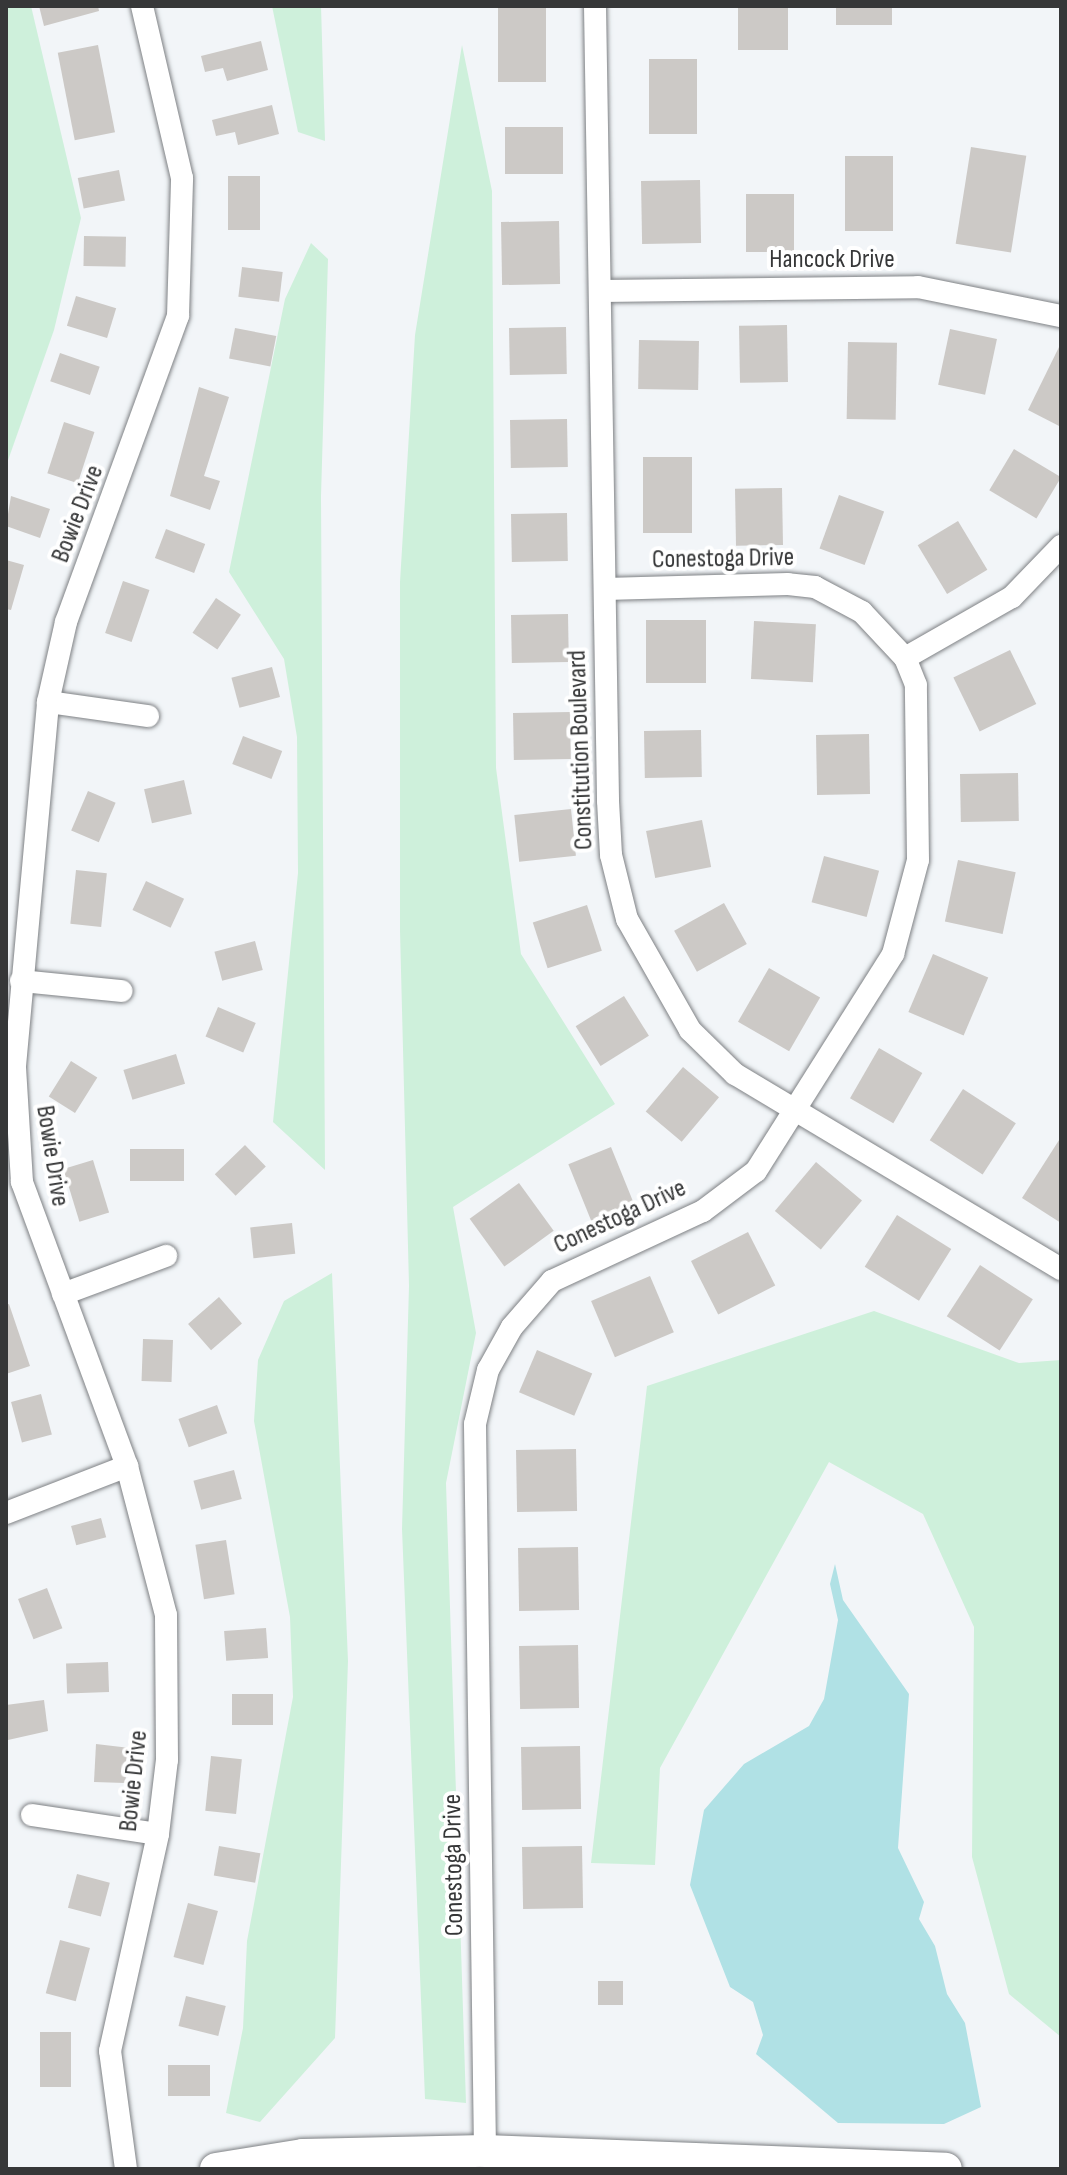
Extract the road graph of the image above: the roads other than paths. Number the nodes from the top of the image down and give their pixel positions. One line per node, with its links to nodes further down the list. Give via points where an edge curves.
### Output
1 (142, 6): 8 (street, Bowie Drive, via 182,178 178,316 66,622)
2 (595, 6): 3 (street, Constitution Boulevard)
3 (601, 291): 4 (street, Hancock Drive, via 918,287); 6 (street, Constitution Boulevard)
4 (1061, 316)
5 (1061, 546): 7 (street, via 1012,597)
6 (605, 589): 7 (street, Conestoga Drive, via 815,587 862,612); 12 (street, Constitution Boulevard, via 611,855 627,919 690,1030 735,1074)
7 (905, 658): 12 (street, Conestoga Drive, via 916,685 921,754 918,860 907,917 893,954)
8 (48, 702): 9 (street); 10 (street, Bowie Drive)
9 (148, 716)
10 (21, 981): 11 (street); 15 (street, Bowie Drive, via 15,1128 22,1182)
11 (122, 991)
12 (796, 1114): 14 (street, Constitution Boulevard); 20 (street, Conestoga Drive, via 756,1171 703,1211 552,1281 512,1327 480,1397)
13 (166, 1256): 15 (street)
14 (1061, 1269)
15 (63, 1294): 16 (street, Bowie Drive)
16 (127, 1466): 17 (street); 19 (street, Bowie Drive, via 166,1615 167,1760)
17 (6, 1513)
18 (32, 1815): 19 (street)
19 (158, 1834): 21 (street, Bowie Drive, via 110,2051)
20 (485, 2151): 22 (street, via 303,2155); 23 (street)
21 (126, 2169)
22 (216, 2169)
23 (946, 2169)

